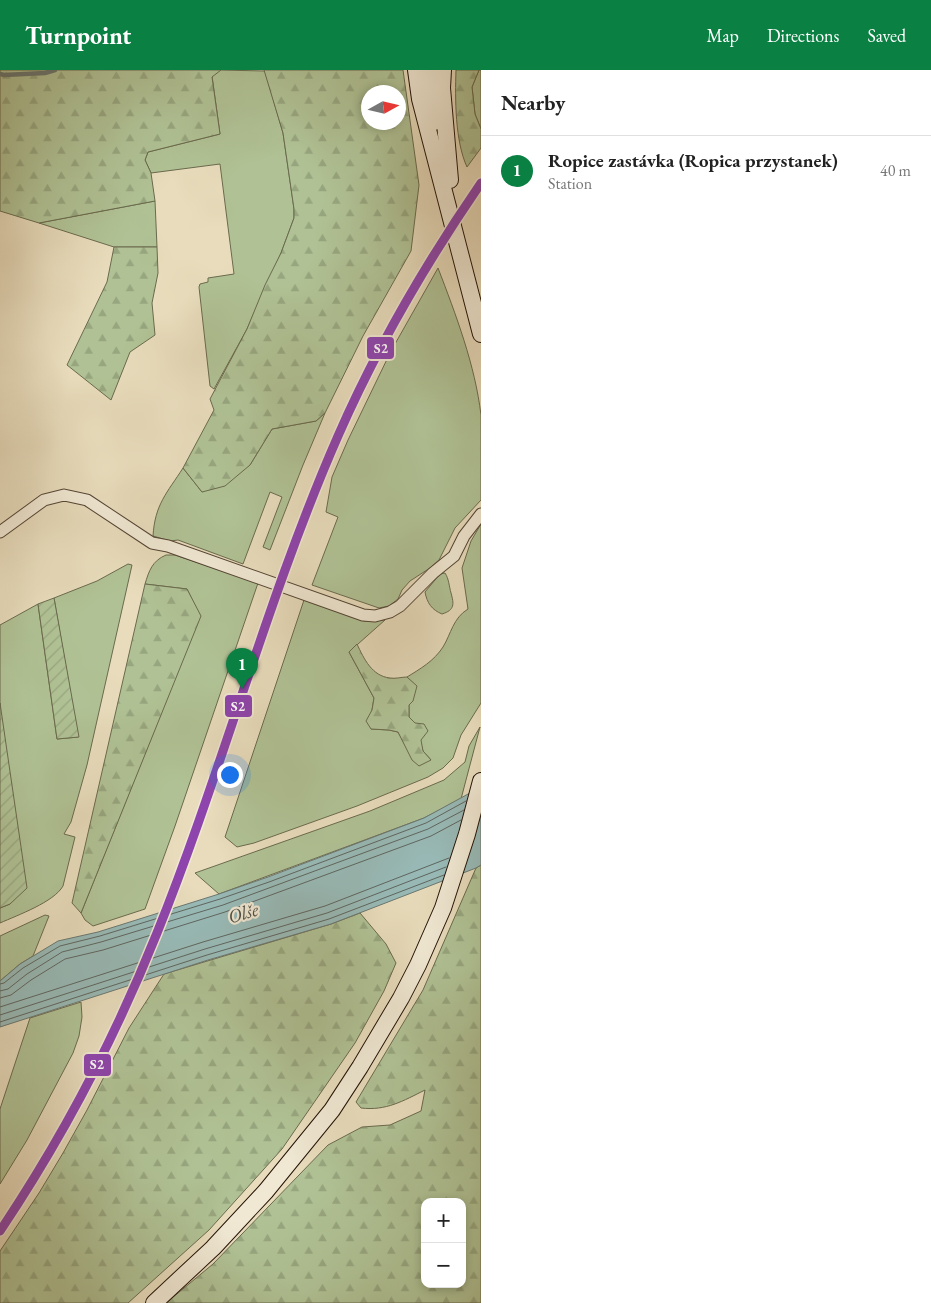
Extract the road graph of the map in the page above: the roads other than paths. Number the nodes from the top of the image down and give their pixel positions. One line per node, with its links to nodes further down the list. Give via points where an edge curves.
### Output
1 (416, 70): 4 (main road, via 420,98)
2 (430, 70): 4 (main road, via 434,124)
3 (443, 70): 4 (main road)
4 (453, 222): 5 (main road)
5 (481, 334)
6 (481, 514): 7 (street, via 454,556 400,606 374,616 152,543 87,500 64,495 44,500)
7 (0, 532)
8 (481, 780): 9 (main road, via 442,908 418,965 332,1110 260,1198)
9 (154, 1303)

